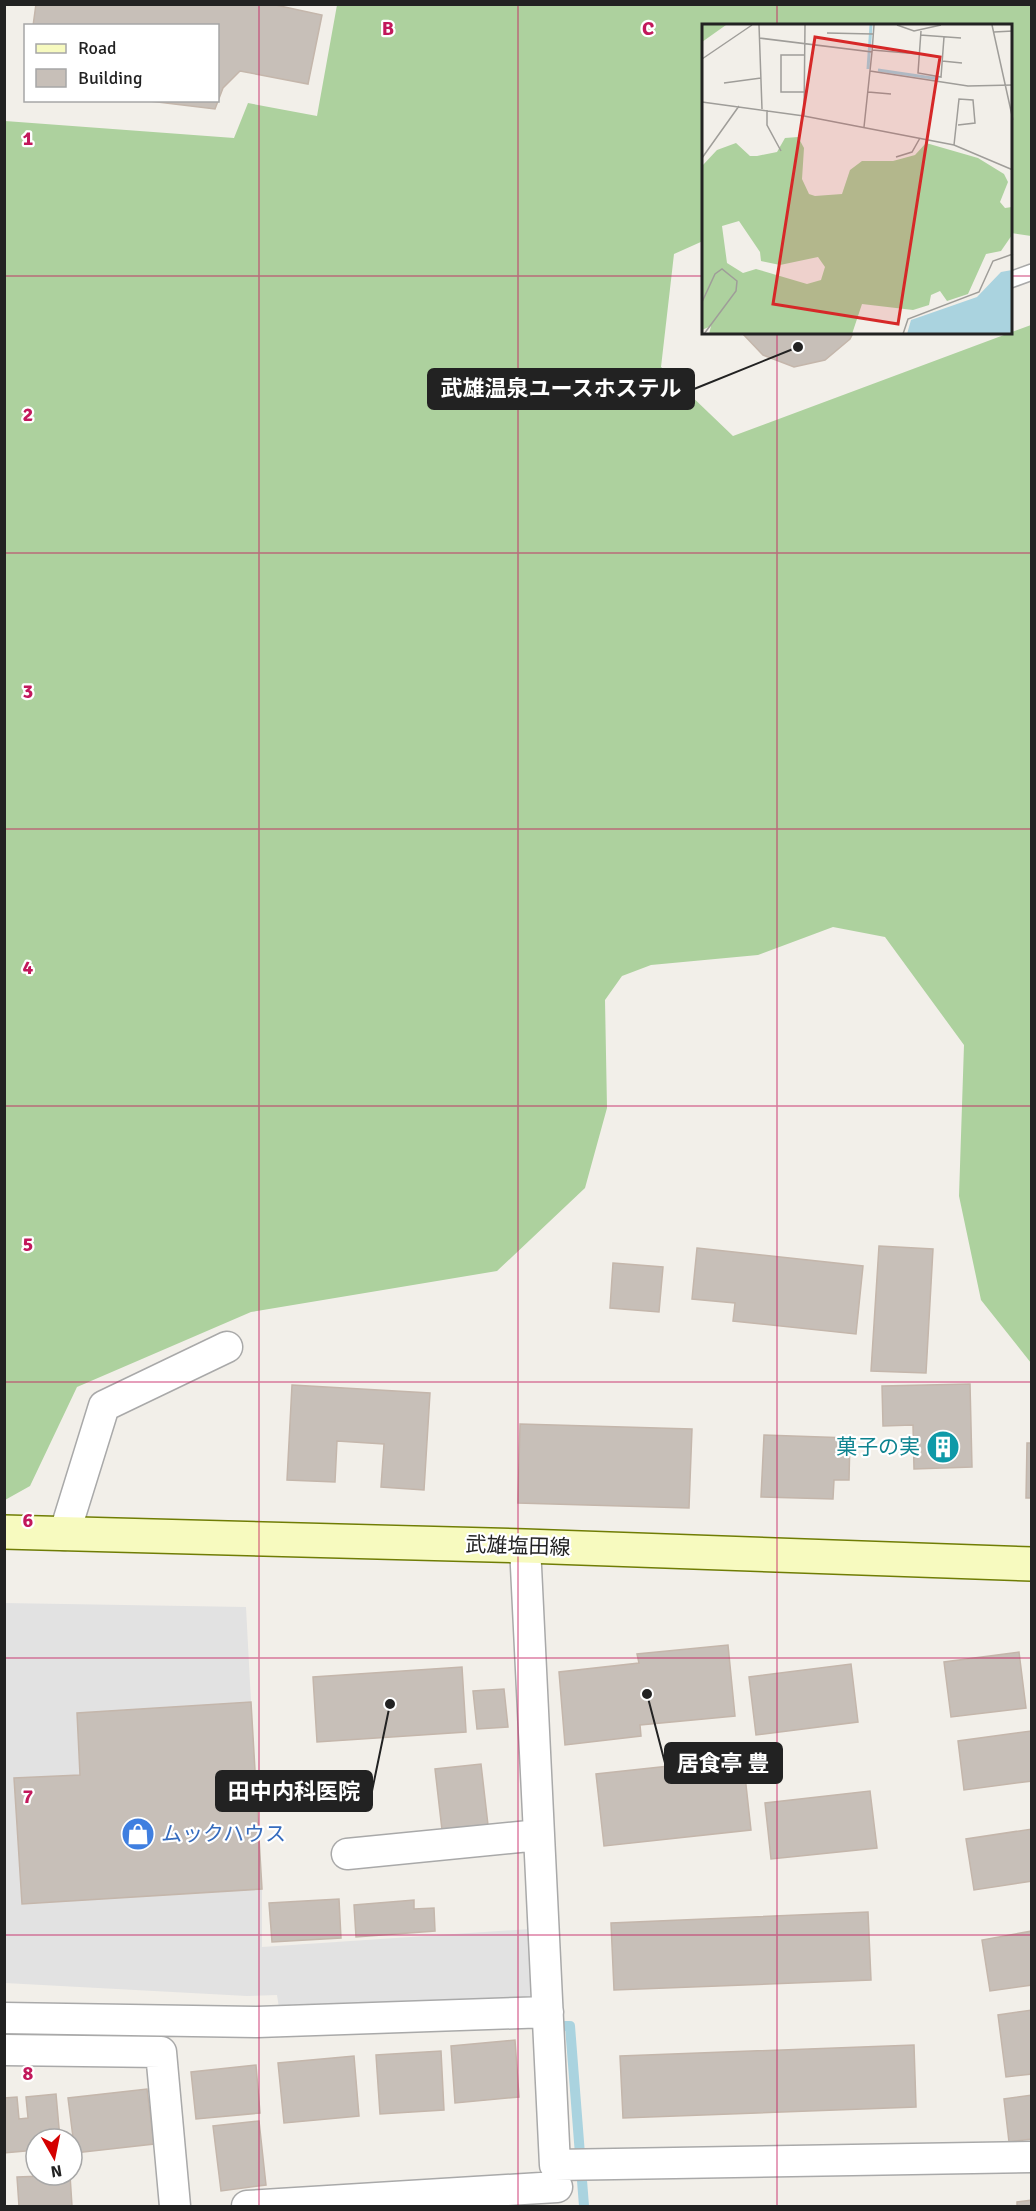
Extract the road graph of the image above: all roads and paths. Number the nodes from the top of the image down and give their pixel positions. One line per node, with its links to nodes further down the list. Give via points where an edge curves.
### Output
1 (1032, 273): 2 (lane)
2 (1012, 280)
3 (227, 1347): 5 (street, via 104,1407)
4 (4, 1532): 5 (main road, 武雄塩田線)
5 (63, 1534): 6 (main road, 武雄塩田線)
6 (525, 1546): 7 (main road, 武雄塩田線); 8 (street)
7 (1031, 1570)
8 (539, 1835): 9 (street); 10 (street)
9 (347, 1854)
10 (548, 2012): 11 (street, via 257,2022); 14 (street)
11 (4, 2018)
12 (4, 2050): 15 (street, via 161,2052)
13 (1032, 2157): 14 (street)
14 (557, 2186): 16 (street)
15 (175, 2206)
16 (247, 2206)

